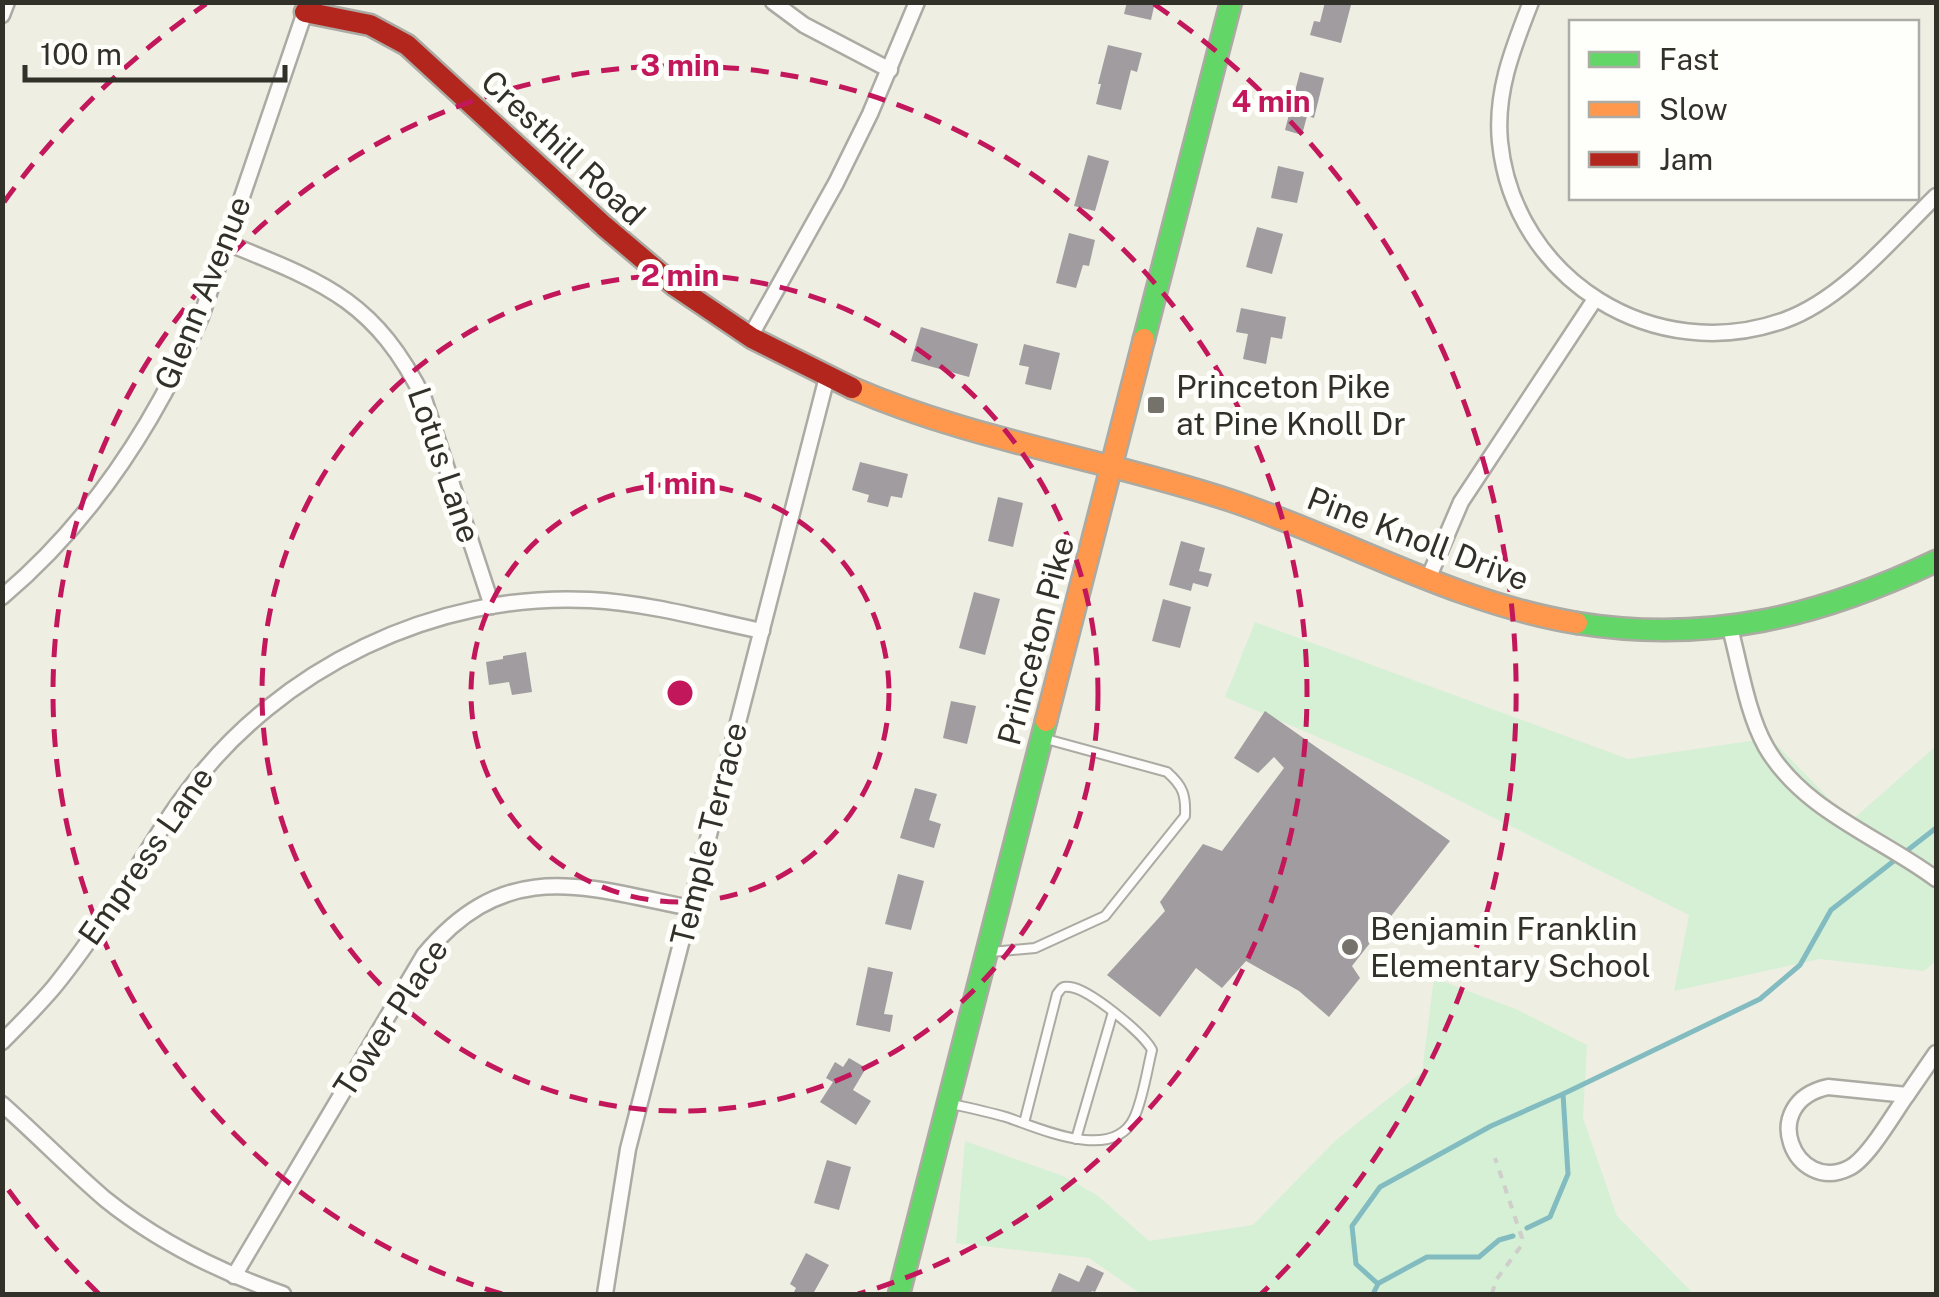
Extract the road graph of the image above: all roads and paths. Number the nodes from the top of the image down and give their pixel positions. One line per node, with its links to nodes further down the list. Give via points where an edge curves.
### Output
1 (7, 2): 7 (street)
2 (773, 2): 8 (street)
3 (916, 2): 8 (street)
4 (1231, 2): 14 (street, Princeton Pike)
5 (1531, 2): 11 (street, via 1503,83 1506,174 1548,256)
6 (307, 7): 10 (street, Glenn Avenue); 12 (street, Cresthill Road, via 390,32 626,247)
7 (2, 15)
8 (890, 70): 12 (street)
9 (1936, 196): 11 (street, via 1838,291 1786,320 1699,333 1638,320)
10 (226, 243): 17 (street, Glenn Avenue, via 181,363 126,460 56,547); 18 (street, Lotus Lane, via 318,281 392,343 424,399)
11 (1595, 298): 16 (street, via 1461,502)
12 (750, 337): 13 (street, Cresthill Road)
13 (827, 377): 14 (street, Cresthill Road, via 936,420); 20 (street, Temple Terrace)
14 (1113, 467): 16 (street, Pine Knoll Drive, via 1266,512); 21 (street, Princeton Pike)
15 (1936, 562): 19 (street, Pine Knoll Drive, via 1862,596)
16 (1428, 579): 19 (street, Pine Knoll Drive, via 1572,624)
17 (2, 597)
18 (492, 606): 20 (street, Empress Lane, via 537,600 638,604); 26 (street, Empress Lane, via 406,628 360,648 316,672 243,728 187,791 54,988)
19 (1730, 628): 22 (street, via 1754,721 1781,768 1812,798)
20 (762, 631): 23 (street, Temple Terrace)
21 (1042, 738): 24 (street, Princeton Pike); 24 (lane, via 1167,772 1181,784 1185,816 1105,916 1035,948)
22 (1936, 879)
23 (690, 908): 34 (street, Tower Place, via 556,885 502,896 461,918 424,955); 36 (street, Temple Terrace, via 628,1148)
24 (986, 952): 29 (street, Princeton Pike)
25 (1114, 1012): 31 (lane, via 1082,991 1061,988); 32 (lane); 32 (lane, via 1152,1050 1134,1119 1110,1139)
26 (2, 1042)
27 (1936, 1053): 28 (street)
28 (1908, 1094): 28 (street, via 1815,1090 1794,1107 1791,1146 1823,1172 1849,1168)
29 (948, 1102): 31 (lane); 37 (street, Princeton Pike)
30 (2, 1104): 34 (street, via 106,1199)
31 (1024, 1123): 32 (lane)
32 (1076, 1139)
33 (1495, 1158): 38 (path, via 1522,1238)
34 (234, 1276): 35 (street)
35 (282, 1294)
36 (605, 1294)
37 (899, 1294)
38 (1492, 1294)

